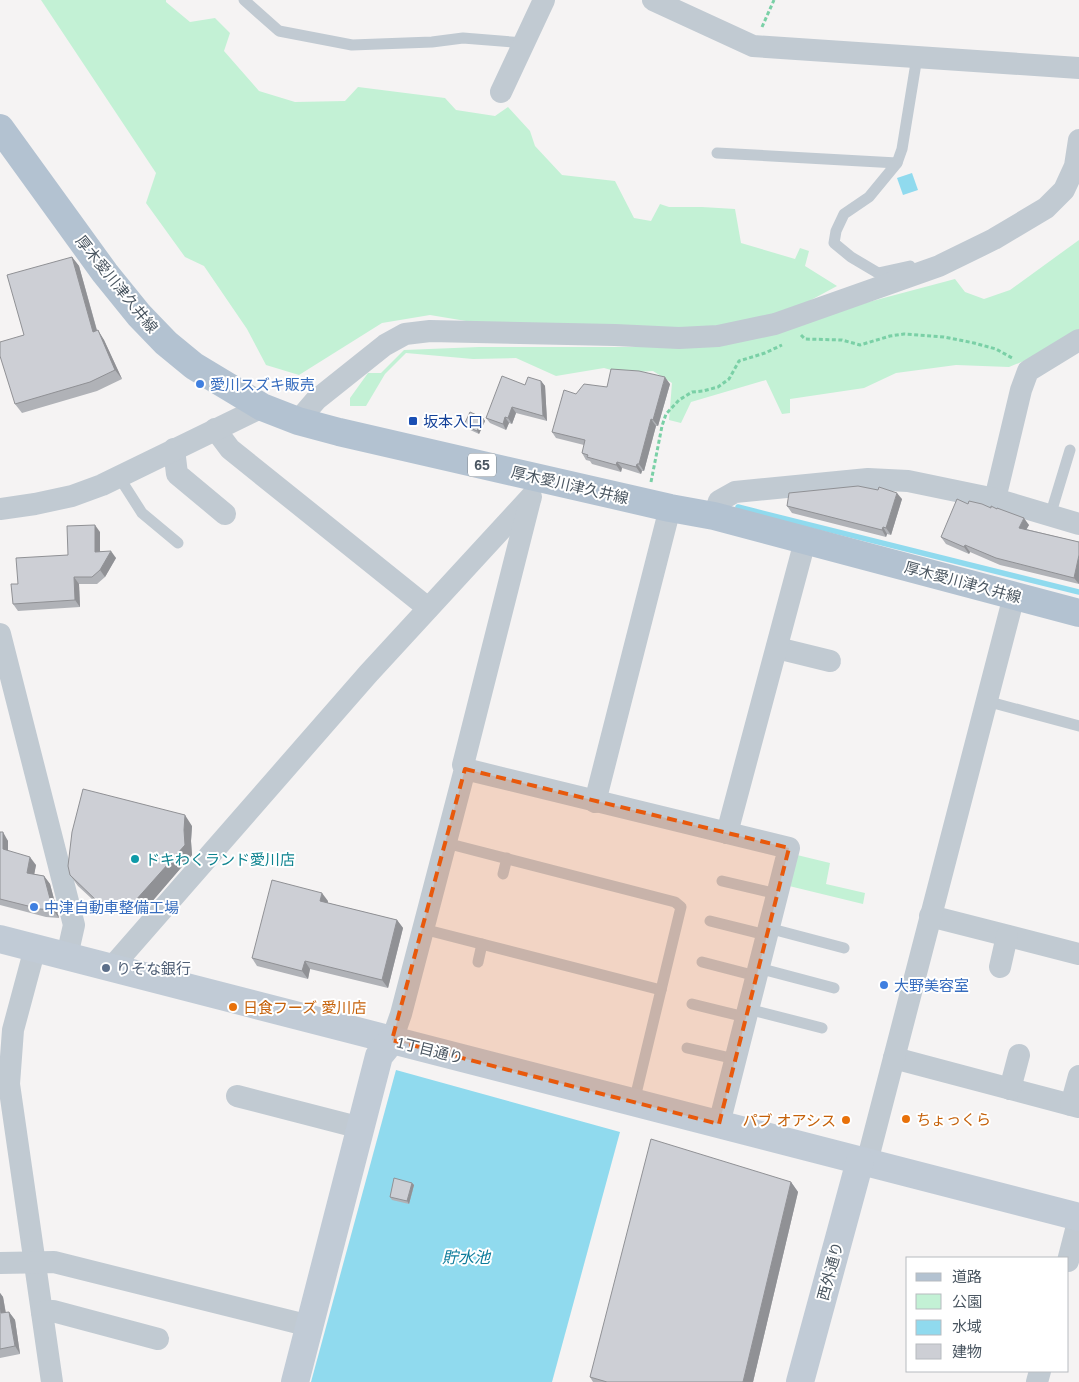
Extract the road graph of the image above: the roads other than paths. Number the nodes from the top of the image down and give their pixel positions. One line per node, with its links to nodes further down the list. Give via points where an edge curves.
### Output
1 (244, 0): 4 (lane, via 278,31 352,45 463,38)
2 (544, 0): 4 (street)
3 (653, 0): 5 (street, via 753,46)
4 (524, 43): 7 (street)
5 (917, 57): 6 (street); 11 (lane)
6 (1079, 68)
7 (501, 92)
8 (0, 128): 14 (main road, 厚木愛川津久井線 / 65, via 139,315 194,366)
9 (1079, 140): 12 (street, via 1075,166 1064,190 1046,208)
10 (718, 153): 11 (lane)
11 (897, 163): 12 (lane, via 869,197 844,214 834,243 878,273 922,263)
12 (939, 266): 15 (street, via 776,324 718,336 679,338 430,331 406,334 386,345 316,400)
13 (1079, 340): 21 (street, via 1028,371)
14 (262, 406): 15 (main road, 厚木愛川津久井線 / 65); 16 (street)
15 (298, 421): 20 (main road, 厚木愛川津久井線 / 65)
16 (215, 429): 17 (street); 31 (street, via 230,449)
17 (174, 450): 19 (street); 24 (street, via 177,474)
18 (1070, 450): 26 (lane)
19 (119, 477): 23 (street, via 72,496); 29 (lane, via 142,513)
20 (534, 487): 22 (main road, 厚木愛川津久井線 / 65); 31 (street); 38 (street, via 463,765)
21 (995, 499): 25 (street, via 908,481 868,479 736,492 719,501); 26 (street)
22 (659, 505): 25 (main road, 厚木愛川津久井線 / 65); 39 (street)
23 (0, 509)
24 (226, 514)
25 (714, 516): 28 (main road, 厚木愛川津久井線 / 65)
26 (1050, 516): 27 (street)
27 (1079, 524)
28 (806, 541): 30 (main road, 厚木愛川津久井線 / 65); 34 (street)
29 (178, 543)
30 (1014, 596): 32 (main road, 厚木愛川津久井線 / 65); 36 (street)
31 (428, 608): 60 (street)
32 (1079, 613)
33 (1, 639): 56 (street, via 74,925)
34 (776, 648): 35 (street); 40 (street)
35 (830, 661)
36 (986, 701): 37 (lane); 46 (street)
37 (1079, 726)
38 (466, 769): 39 (street); 41 (street)
39 (596, 802): 40 (street)
40 (727, 833): 45 (street, via 789,848)
41 (446, 843): 42 (lane); 48 (street)
42 (507, 858): 43 (lane); 63 (lane, via 675,902 681,907)
43 (503, 874)
44 (722, 881): 45 (lane)
45 (777, 894): 49 (street)
46 (930, 916): 50 (street); 70 (street)
47 (710, 921): 49 (lane)
48 (423, 929): 52 (lane); 67 (street)
49 (767, 932): 54 (lane); 61 (street)
50 (1007, 936): 55 (street); 59 (street)
51 (0, 939): 53 (street, 1丁目通り)
52 (482, 944): 57 (lane); 63 (lane)
53 (35, 948): 56 (street, 1丁目通り); 83 (street, via 13,1030 10,1084)
54 (844, 948)
55 (1079, 954)
56 (67, 956): 60 (street, 1丁目通り)
57 (478, 962)
58 (702, 962): 61 (lane)
59 (1000, 967)
60 (112, 968): 67 (street, 1丁目通り)
61 (757, 972): 62 (lane); 65 (street)
62 (834, 988)
63 (661, 990): 75 (lane)
64 (692, 1004): 65 (lane)
65 (746, 1013): 66 (lane); 71 (street)
66 (822, 1028)
67 (392, 1040): 75 (street, 1丁目通り); 78 (street, via 379,1056)
68 (687, 1048): 71 (lane)
69 (1019, 1055): 73 (street)
70 (894, 1058): 73 (street); 79 (street)
71 (735, 1059): 77 (street)
72 (1079, 1076): 76 (street)
73 (1010, 1089): 76 (street)
74 (237, 1096): 78 (street, via 277,1114)
75 (634, 1102): 77 (street, 1丁目通り)
76 (1075, 1106)
77 (719, 1124): 79 (street, 1丁目通り)
78 (361, 1128): 85 (street)
79 (863, 1161): 80 (street, 1丁目通り); 89 (street, 西外通り)
80 (1079, 1218): 81 (street)
81 (1069, 1257)
82 (0, 1263): 83 (street)
83 (34, 1263): 84 (street); 85 (street, via 54,1262)
84 (42, 1312): 86 (street, via 53,1311 131,1340); 87 (street)
85 (310, 1326): 88 (street)
86 (158, 1339)
87 (52, 1382)
88 (296, 1382)
89 (800, 1382)

